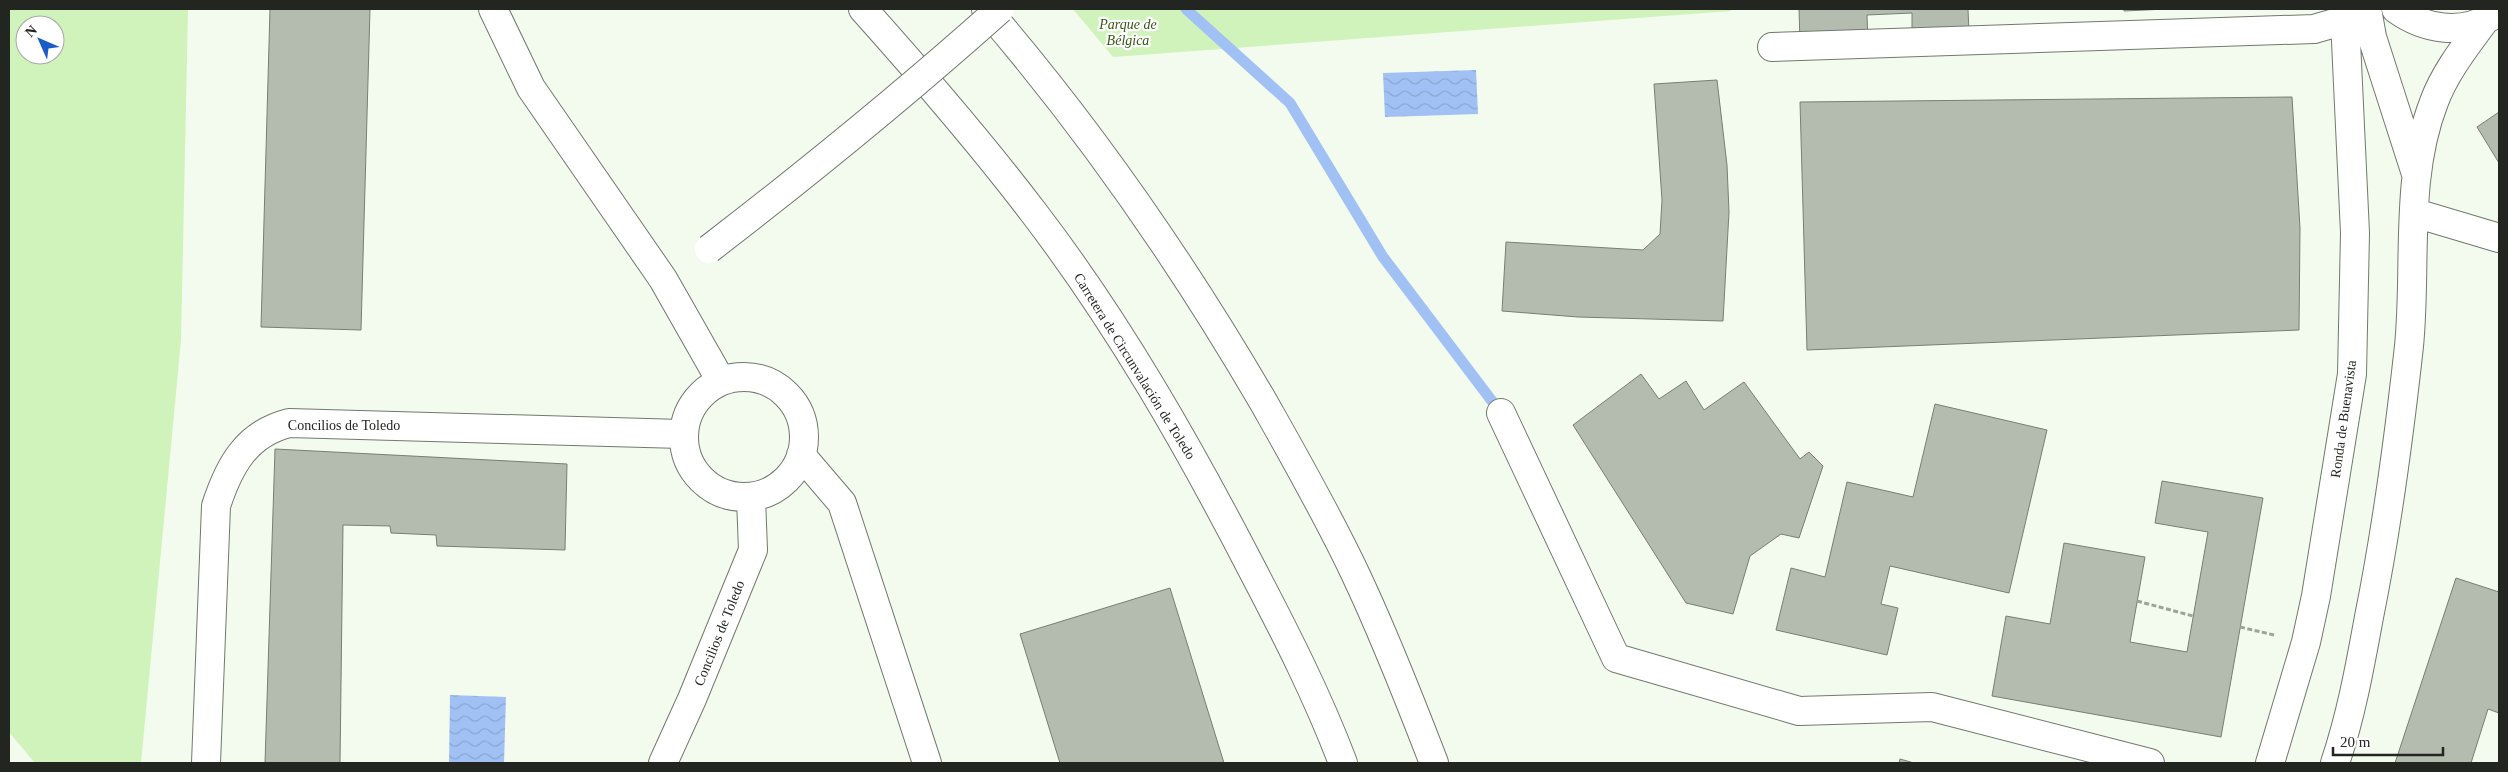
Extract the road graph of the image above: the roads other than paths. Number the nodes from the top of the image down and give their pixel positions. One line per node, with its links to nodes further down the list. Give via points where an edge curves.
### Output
1 (493, 9): 13 (main road, via 531,88 663,279)
2 (986, 9): 22 (main road, via 1039,71 1154,227 1228,342 1293,453 1354,570)
3 (1000, 9): 12 (main road, bridge, via 817,165)
4 (2396, 9): 7 (main road, via 2422,24 2439,28 2468,27)
5 (865, 13): 21 (main road, Carretera de Circunvalación de Toledo, via 946,102 1035,214 1115,329 1204,475 1322,709)
6 (2355, 13): 8 (main road, via 2314,29); 9 (main road, via 2372,37); 24 (main road, Ronda de Buenavista, via 2352,374 2316,596 2306,642)
7 (2492, 16): 9 (main road, via 2454,62 2434,102)
8 (1772, 46)
9 (2416, 175): 10 (main road)
10 (2415, 213): 11 (main road); 25 (main road, via 2409,344 2382,549 2357,682)
11 (2499, 238)
12 (709, 249)
13 (721, 380): 15 (main road, via 694,402); 16 (main road, via 740,376 760,378 777,386 792,400 801,417 805,436)
14 (1501, 413): 23 (main road, via 1616,658 1799,711 1932,707)
15 (682, 434): 17 (main road, via 686,456 696,476 712,490 731,497); 18 (main road, Concilios de Toledo, via 298,423 271,428 255,438 226,477 216,506)
16 (801, 455): 17 (main road, via 794,471 782,484); 20 (main road, via 842,503)
17 (751, 498): 19 (main road, Concilios de Toledo, via 753,550 692,700)
18 (206, 763)
19 (662, 763)
20 (927, 763)
21 (1343, 763)
22 (1434, 763)
23 (2150, 763)
24 (2270, 763)
25 (2334, 763)

